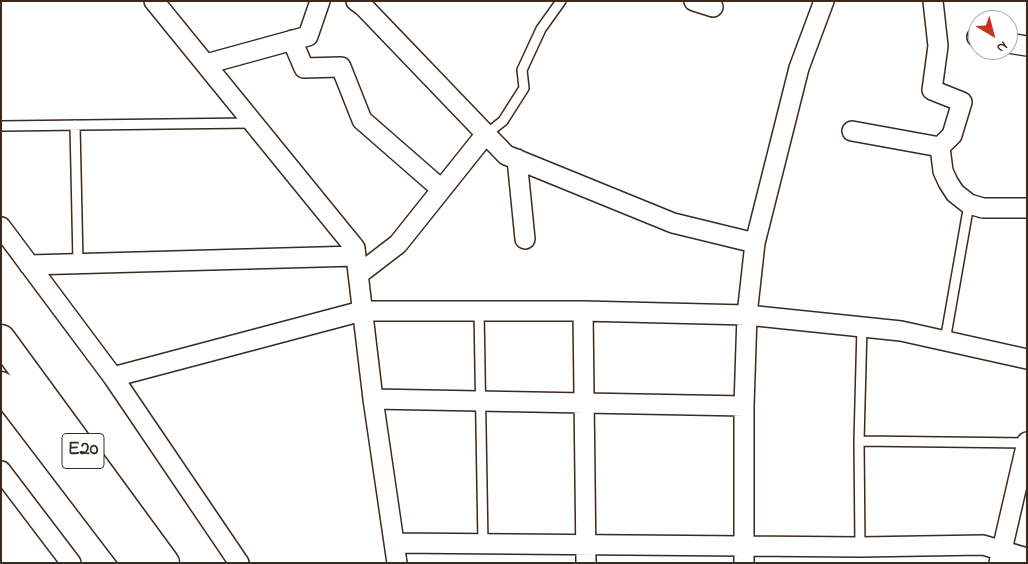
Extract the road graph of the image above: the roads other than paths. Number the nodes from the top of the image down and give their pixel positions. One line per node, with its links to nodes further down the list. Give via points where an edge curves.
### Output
1 (154, 1): 10 (street)
2 (320, 1): 9 (street, via 308,36)
3 (356, 1): 15 (street)
4 (561, 1): 15 (lane, via 540,29 522,70 524,88 503,121)
5 (694, 1): 8 (street)
6 (824, 1): 23 (street, via 799,68)
7 (934, 1): 16 (street, via 938,46 932,90 962,102 952,136)
8 (713, 7)
9 (292, 40): 10 (street); 18 (street, via 304,68 341,67 362,120)
10 (206, 64): 11 (street)
11 (252, 123): 12 (lane); 26 (street, via 355,248)
12 (76, 125): 13 (lane); 24 (lane)
13 (1, 126)
14 (852, 131): 16 (street)
15 (485, 135): 17 (street, via 506,155); 18 (street)
16 (940, 147): 19 (street, via 948,182 955,193)
17 (517, 159): 22 (street); 23 (street, via 673,223)
18 (441, 189): 26 (street, via 398,244)
19 (969, 204): 20 (street, via 983,208); 34 (lane)
20 (1027, 208)
21 (1, 228): 25 (street)
22 (525, 239)
23 (755, 243): 30 (street)
24 (78, 263): 25 (street); 26 (street)
25 (29, 265): 36 (street)
26 (358, 265): 28 (street)
27 (479, 310): 28 (street); 29 (street); 39 (lane)
28 (362, 311): 36 (street); 38 (street)
29 (582, 311): 30 (street); 40 (street)
30 (747, 315): 32 (street); 41 (street)
31 (1, 317): 44 (highway, via 93,444)
32 (862, 326): 34 (street); 42 (lane)
33 (1, 339): 44 (highway, E20)
34 (945, 341): 35 (street)
35 (1027, 359)
36 (113, 377): 56 (street)
37 (1, 386): 54 (highway, E20)
38 (373, 399): 39 (street); 46 (street)
39 (481, 402): 40 (street); 47 (lane)
40 (584, 403): 41 (street); 48 (street)
41 (744, 406): 50 (street)
42 (859, 441): 43 (lane); 49 (lane)
43 (1027, 442): 51 (street)
44 (95, 466): 55 (highway, E20)
45 (1, 470): 53 (street)
46 (394, 543): 47 (street); 57 (street)
47 (483, 544): 48 (street)
48 (586, 544): 50 (street); 58 (street)
49 (860, 546): 50 (street); 51 (street, via 983,545)
50 (744, 554)
51 (1001, 556): 52 (street)
52 (1027, 558)
53 (72, 563)
54 (136, 563)
55 (165, 563)
56 (239, 563)
57 (397, 563)
58 (586, 563)

